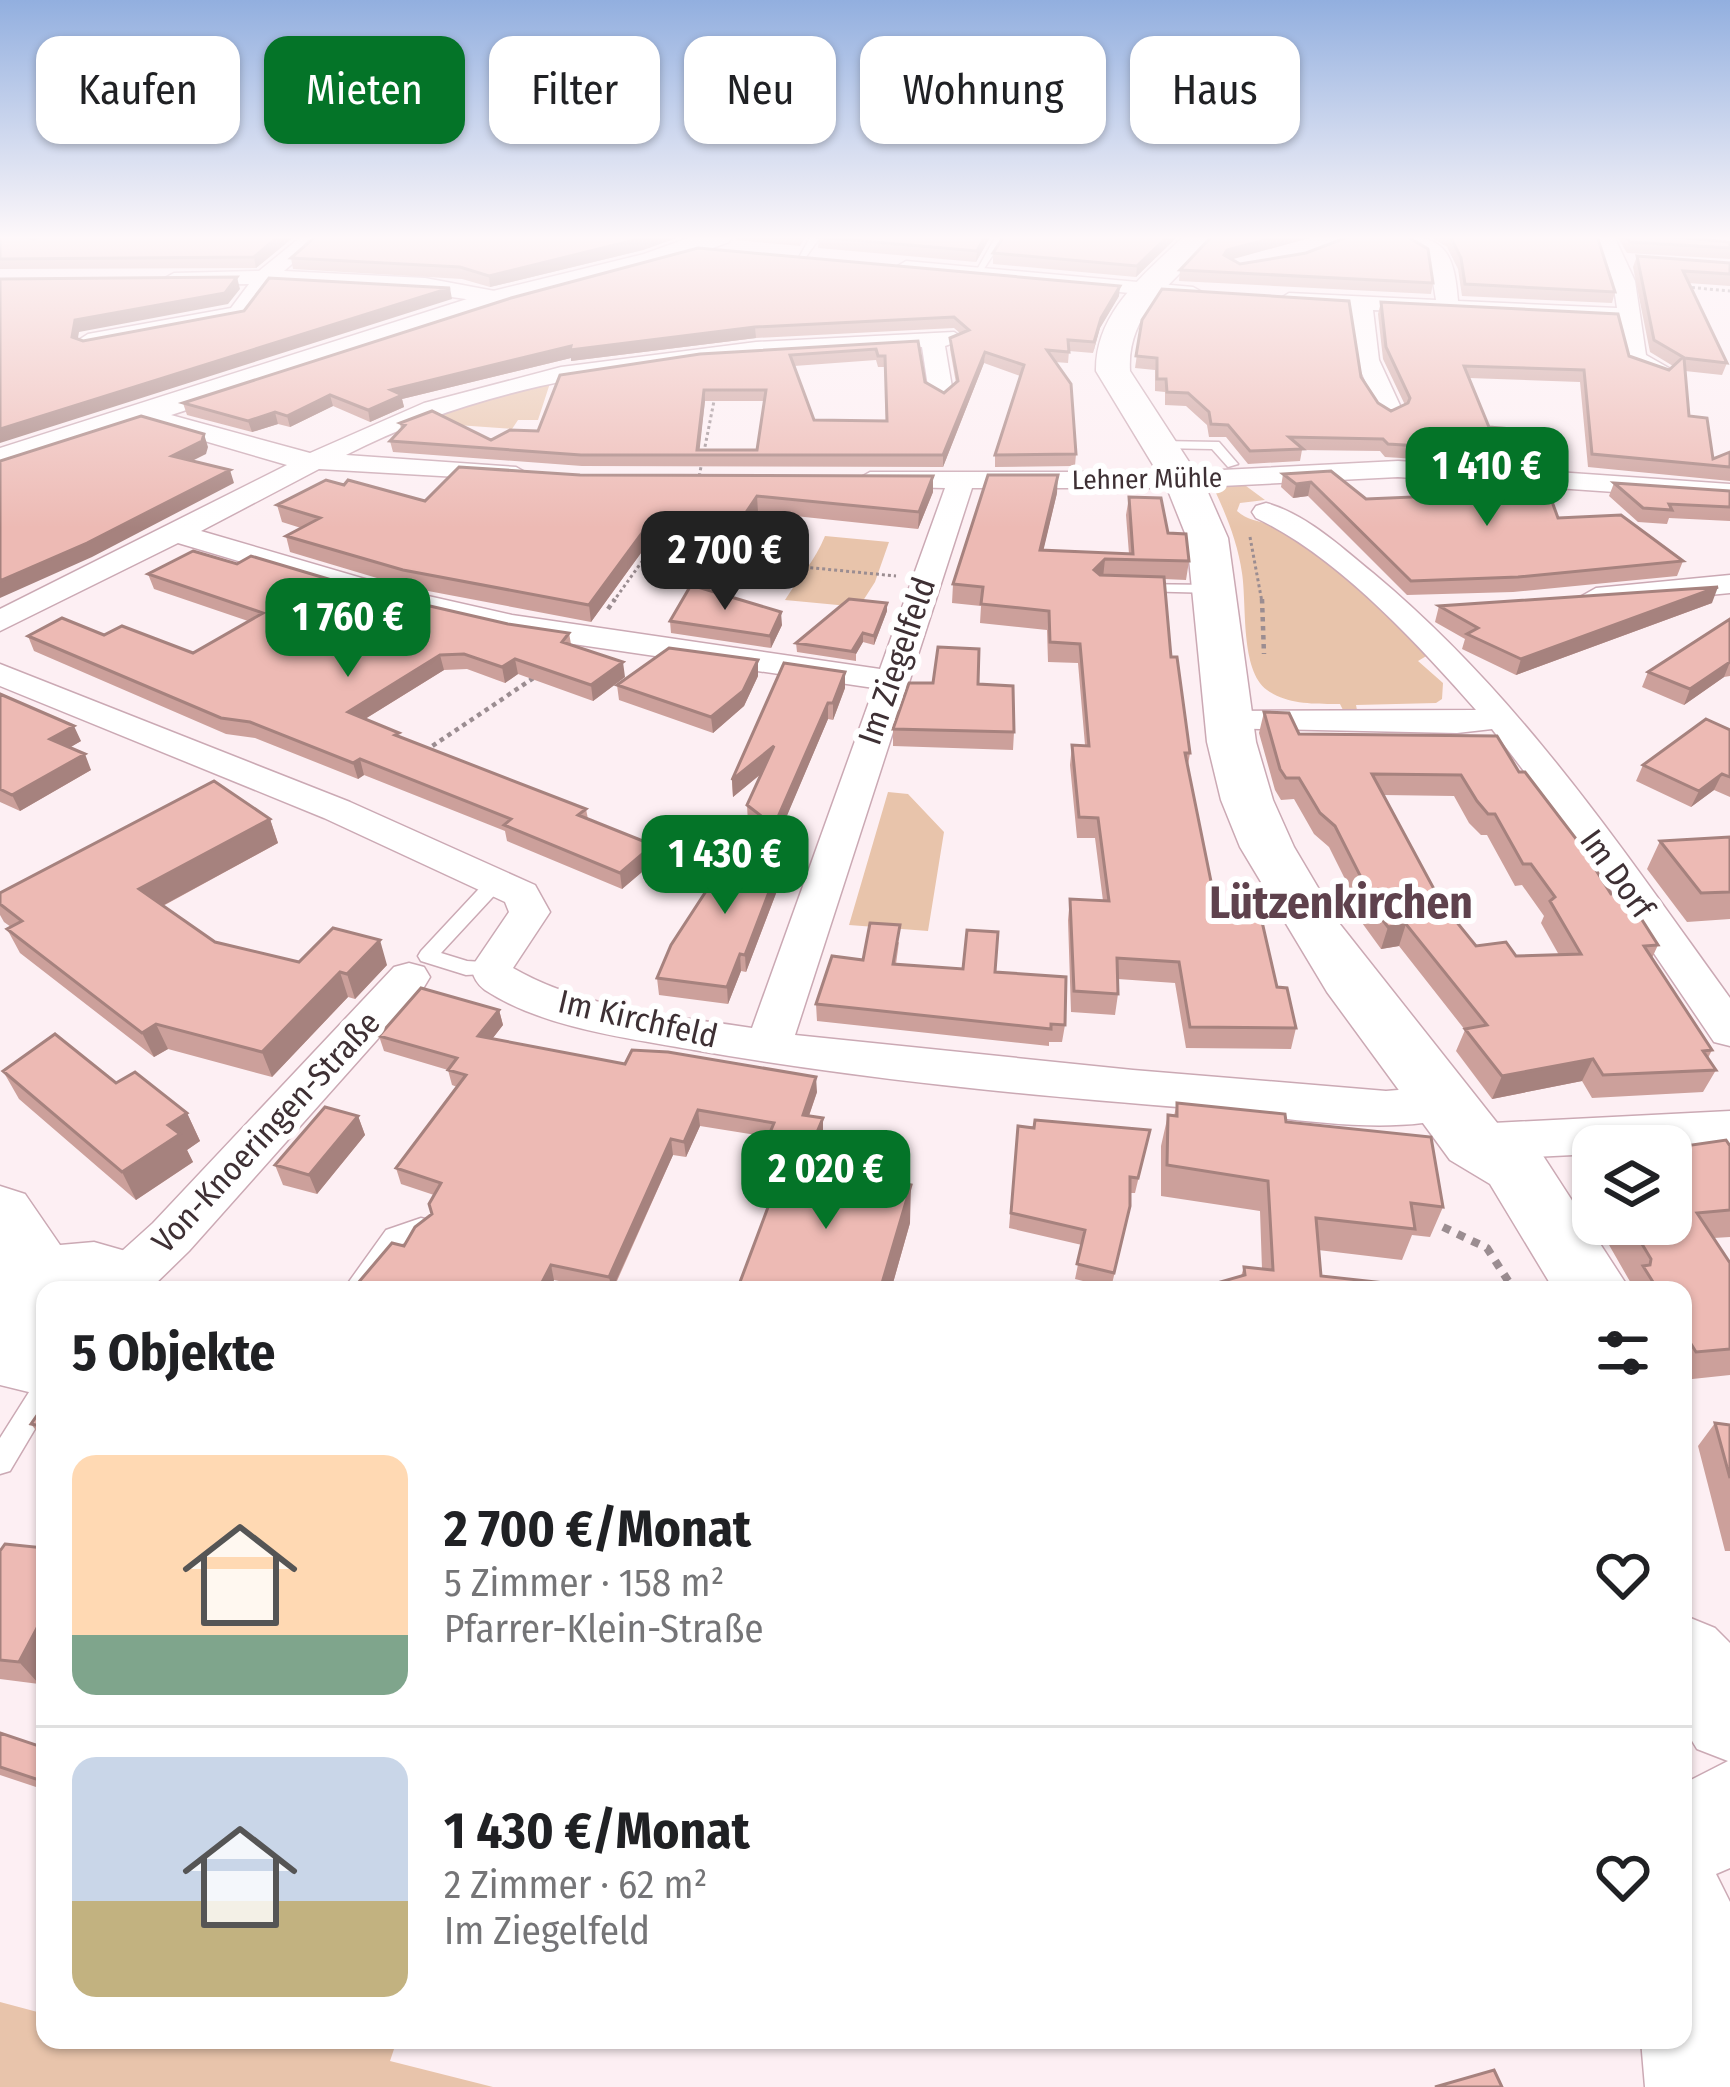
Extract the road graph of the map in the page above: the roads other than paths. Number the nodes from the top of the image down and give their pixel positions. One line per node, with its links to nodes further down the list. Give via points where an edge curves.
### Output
1 (129, 333): 6 (street)
2 (390, 333): 10 (main road)
3 (1114, 333): 13 (main road, via 1115,375)
4 (1362, 333): 9 (street, via 1370,379)
5 (1633, 333): 7 (street, via 1635,359)
6 (88, 340)
7 (1662, 371)
8 (941, 393): 12 (street, via 943,340 720,350 520,382 430,409)
9 (1390, 412)
10 (138, 414): 11 (main road); 12 (street)
11 (0, 460)
12 (314, 462): 15 (street); 20 (street)
13 (1171, 462): 14 (lane, via 1215,446); 17 (street, Lehner Mühle); 18 (street, Lehner Mühle, via 1450,470); 23 (main road, via 1202,523)
14 (1232, 464)
15 (543, 476)
16 (843, 480): 17 (street, Lehner Mühle)
17 (961, 481): 29 (street, Im Ziegelfeld)
18 (1730, 492)
19 (1266, 512): 26 (street, Im Dorf)
20 (176, 533): 27 (street); 29 (street, via 420,604)
21 (1730, 584): 24 (street)
22 (1125, 586): 23 (lane)
23 (1214, 589): 31 (main road)
24 (1557, 601)
25 (1446, 608): 26 (street)
26 (1401, 610): 30 (street, Im Dorf)
27 (0, 621)
28 (0, 674): 32 (street)
29 (890, 680): 36 (street, Im Ziegelfeld)
30 (1504, 717): 31 (street); 35 (street, Im Dorf)
31 (1228, 721): 37 (main road, via 1245,797 1300,911)
32 (496, 882): 33 (street, via 521,894 530,912); 33 (lane, via 428,956)
33 (492, 968): 36 (street, Im Kirchfeld, via 504,982 587,1010)
34 (409, 977): 43 (street, Von-Knoeringen-Straße)
35 (1730, 1031)
36 (768, 1047): 37 (street, Im Kirchfeld, via 1386,1108)
37 (1460, 1123): 38 (street); 45 (main road); 46 (main road, via 1514,1166)
38 (1730, 1129)
39 (0, 1213): 47 (main road)
40 (422, 1228): 44 (lane, via 394,1237)
41 (70, 1281): 42 (main road, via 77,1270 96,1270)
42 (113, 1281)
43 (128, 1281)
44 (362, 1281)
45 (1545, 1281)
46 (1587, 1281)
47 (28, 1342): 48 (lane)
48 (0, 1462)
49 (1692, 1669): 50 (main road)
50 (1730, 1716)
51 (1730, 1809): 52 (main road)
52 (1692, 1832)
53 (1692, 2010): 54 (main road)
54 (1699, 2087)

